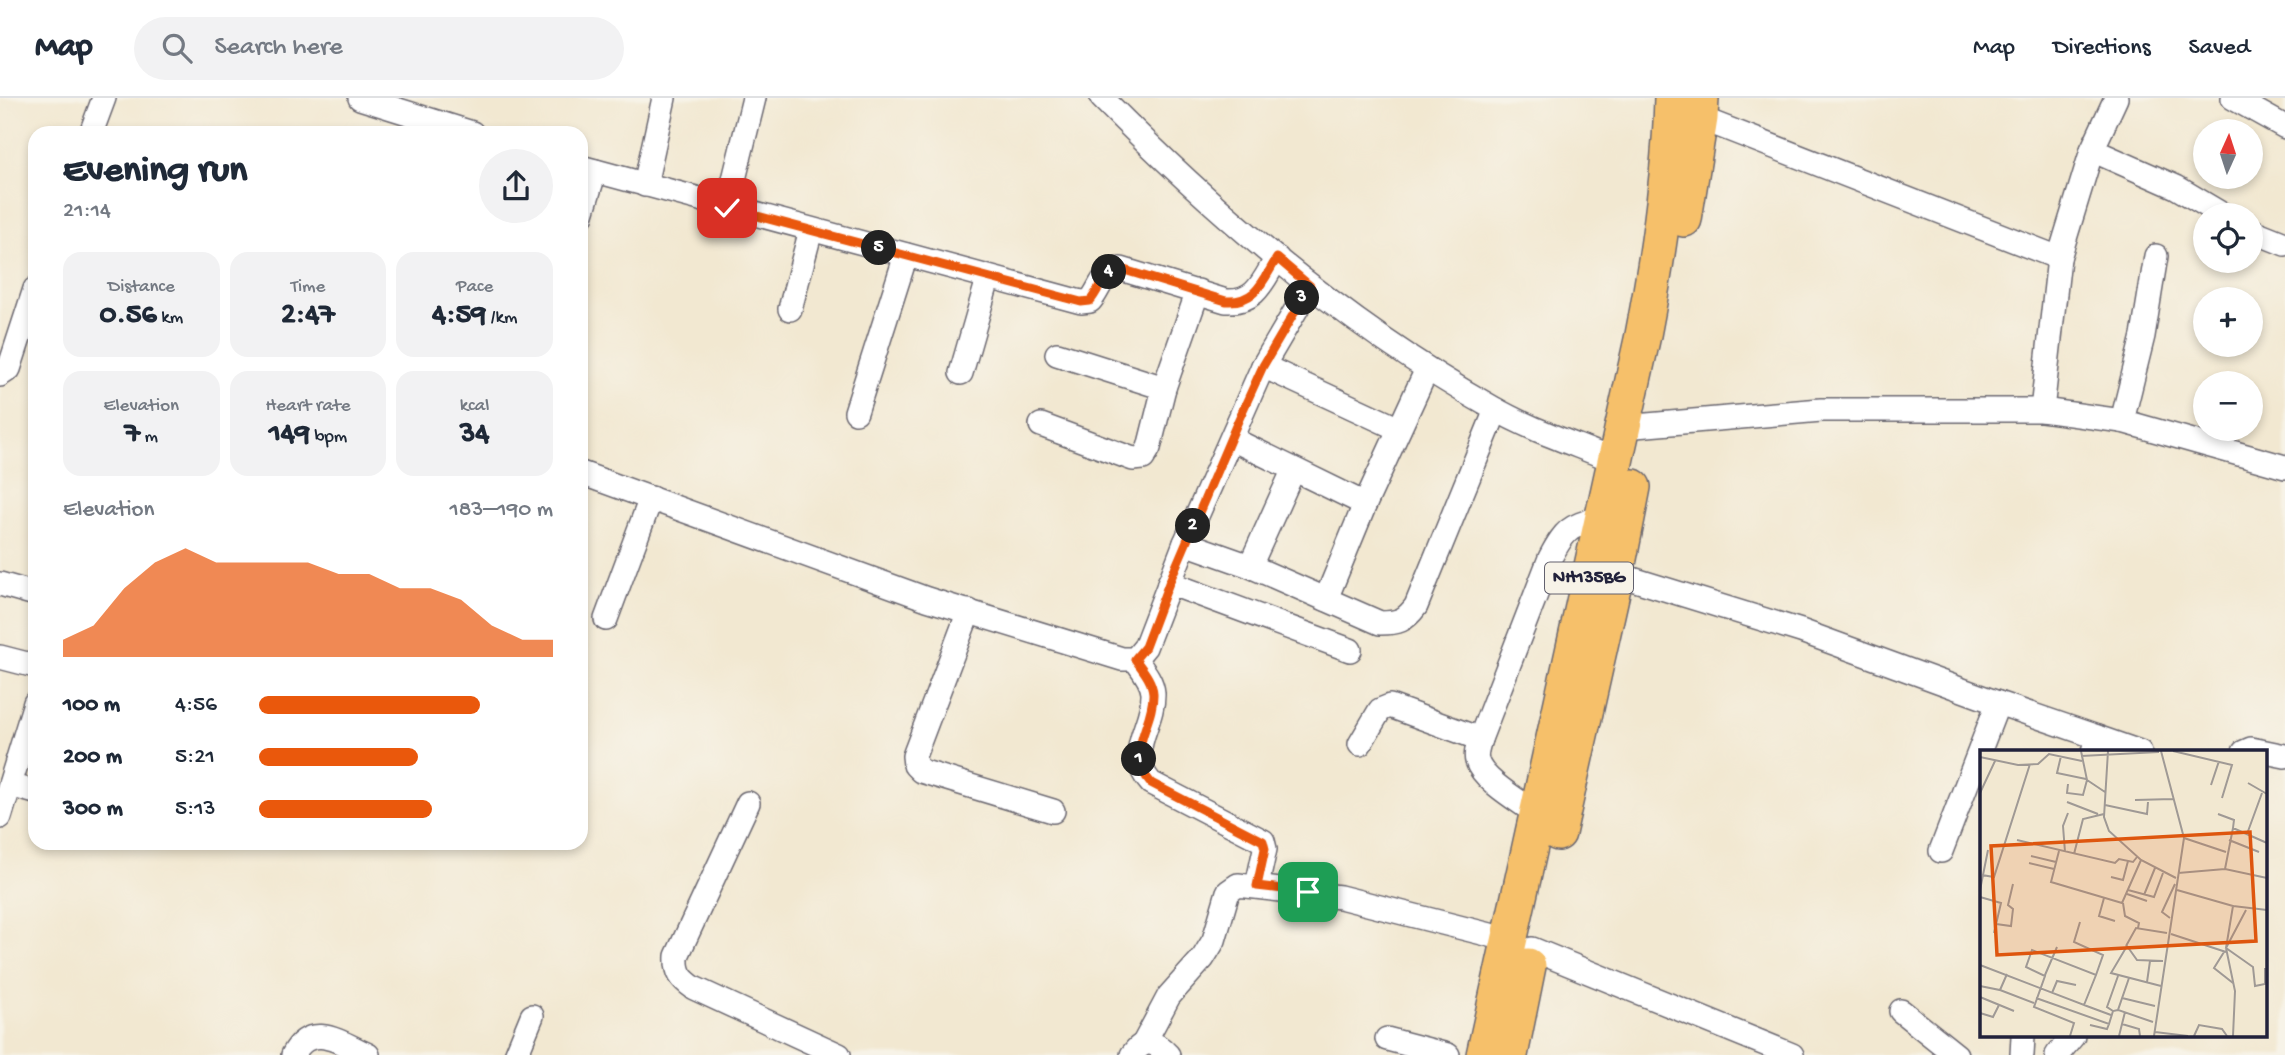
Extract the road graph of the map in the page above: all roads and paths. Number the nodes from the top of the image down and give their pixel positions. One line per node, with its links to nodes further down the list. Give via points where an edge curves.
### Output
1 (104, 98): 11 (street)
2 (360, 98): 12 (street)
3 (664, 98): 16 (street)
4 (754, 98): 18 (street)
5 (1102, 98): 24 (street, via 1154,151)
6 (1672, 98): 42 (highway, NH135BG, via 1658,256)
7 (2116, 98): 14 (street)
8 (2233, 98): 9 (street)
9 (2258, 104): 13 (street)
10 (1700, 108): 25 (street); 42 (highway, NH135BG, via 1672,288)
11 (94, 126)
12 (450, 126)
13 (2285, 127)
14 (2092, 150): 17 (street); 25 (street)
15 (588, 169): 16 (street)
16 (645, 185): 18 (street)
17 (2203, 203)
18 (727, 208): 19 (street)
19 (811, 230): 22 (street); 29 (street)
20 (2263, 235): 21 (street)
21 (2285, 244)
22 (906, 256): 26 (street); 39 (street)
23 (2156, 256): 40 (street)
24 (1277, 258): 27 (street); 28 (street, via 1250,297 1243,300 1226,301)
25 (2059, 258): 38 (street)
26 (988, 279): 28 (street, via 1081,302 1090,301 1105,276 1121,269); 34 (street)
27 (1310, 286): 32 (street); 33 (street)
28 (1198, 291): 36 (street)
29 (790, 309)
30 (28, 311): 35 (street, via 9,369)
31 (1057, 354): 36 (street)
32 (1263, 366): 43 (street); 44 (street)
33 (1427, 369): 37 (street); 43 (street)
34 (961, 373)
35 (0, 375)
36 (1164, 388): 41 (street, via 1143,458 1133,459)
37 (1496, 410): 45 (street); 58 (street, via 1407,619 1380,623)
38 (2042, 410): 40 (street); 42 (street, via 1821,410)
39 (856, 412)
40 (2122, 421): 46 (street)
41 (1041, 425)
42 (1634, 425): 45 (highway, NH135BG); 54 (highway, NH135BG)
43 (1399, 429): 50 (street)
44 (1232, 439): 47 (street); 52 (street)
45 (1615, 461): 51 (highway, NH135BG)
46 (2285, 467)
47 (1293, 471): 50 (street); 53 (street)
48 (588, 476): 49 (street)
49 (651, 498): 59 (street); 60 (street)
50 (1365, 504): 58 (street)
51 (1602, 517): 67 (street, via 1575,525 1562,536); 76 (highway, NH135BG)
52 (1185, 544): 53 (street); 55 (street)
53 (1250, 566): 58 (street)
54 (1616, 574): 65 (street, via 1801,631); 80 (highway, NH135BG)
55 (1169, 583): 61 (street); 63 (street, via 1145,647)
56 (0, 584): 57 (street)
57 (28, 592)
58 (1326, 598)
59 (969, 611): 63 (street, via 1122,659); 75 (street, via 914,756 915,765 921,771)
60 (606, 619)
61 (1350, 650)
62 (0, 657): 64 (street)
63 (1135, 659): 79 (street, via 1153,692 1140,748 1143,774 1151,783 1263,841)
64 (28, 664)
65 (1998, 703): 69 (street); 78 (street)
66 (28, 717): 71 (street)
67 (1480, 739): 68 (street, via 1390,706 1380,710); 76 (street, via 1476,754 1481,769)
68 (1360, 744)
69 (2095, 745): 70 (street)
70 (2127, 750)
71 (10, 752): 72 (street)
72 (10, 785): 73 (street); 77 (street)
73 (28, 790)
74 (748, 803): 89 (street, via 677,956 676,968 694,988)
75 (1054, 811)
76 (1537, 814): 80 (highway, NH135BG)
77 (0, 817)
78 (1941, 850)
79 (1257, 886): 80 (street, via 1340,897); 85 (street, via 1238,885 1228,892 1214,940 1169,996)
80 (1521, 944): 92 (highway, NH135BG); 93 (highway, NH135BG); 94 (street)
81 (1901, 1011): 95 (street)
82 (533, 1016): 88 (street)
83 (2071, 1038): 96 (street)
84 (1387, 1039): 91 (street)
85 (1138, 1049): 90 (street, via 1159,1046)
86 (293, 1055): 87 (street, via 305,1038 316,1035)
87 (368, 1055)
88 (516, 1055)
89 (839, 1055)
90 (1168, 1055)
91 (1448, 1055)
92 (1484, 1055)
93 (1510, 1055)
94 (1793, 1055)
95 (1956, 1055)
96 (2057, 1055)

